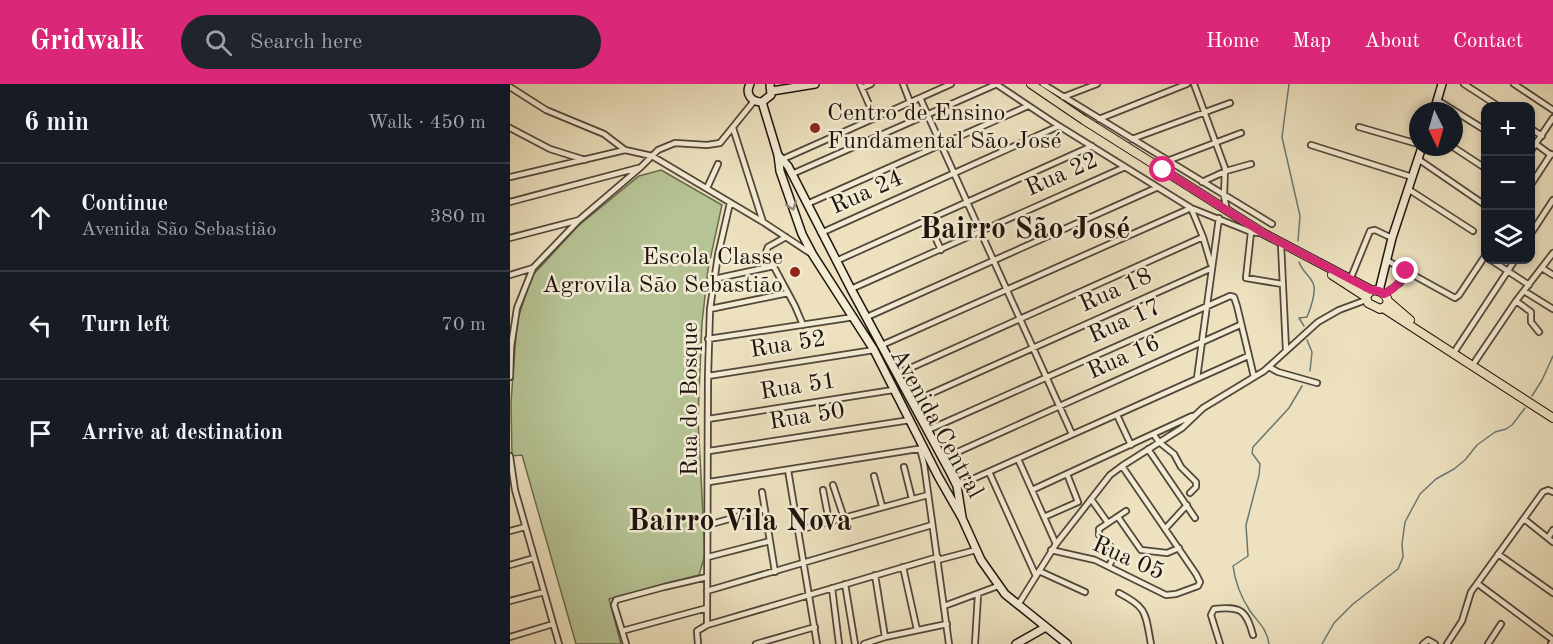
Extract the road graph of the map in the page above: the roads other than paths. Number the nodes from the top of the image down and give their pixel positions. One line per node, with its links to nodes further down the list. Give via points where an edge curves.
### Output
1 (750, 84): 22 (street, Avenida Central, via 748,92)
2 (815, 84): 18 (street)
3 (871, 84): 16 (street)
4 (903, 84): 23 (street)
5 (951, 84): 15 (street)
6 (997, 84): 26 (street); 29 (street)
7 (1031, 84): 80 (main road)
8 (1043, 84): 19 (street)
9 (1097, 84): 19 (street)
10 (1187, 84): 32 (street)
11 (1194, 84): 28 (street)
12 (1442, 84): 21 (street)
13 (1464, 84): 24 (street)
14 (1514, 84): 27 (street)
15 (945, 85): 20 (street)
16 (861, 86): 30 (street)
17 (510, 87): 48 (street, via 546,110 604,134)
18 (771, 88): 22 (street, via 769,98)
19 (1064, 97): 32 (street)
20 (920, 98): 23 (street); 29 (street)
21 (1437, 100): 37 (street)
22 (758, 102): 36 (street); 53 (street, Avenida Central)
23 (910, 102): 30 (street)
24 (1492, 102)
25 (1230, 103): 28 (street)
26 (1028, 106): 33 (street); 44 (street)
27 (1553, 110)
28 (1205, 113): 41 (street); 43 (street)
29 (928, 115): 44 (street); 64 (street)
30 (875, 117): 53 (street)
31 (1553, 118): 40 (street)
32 (1099, 119): 41 (street)
33 (1059, 126): 47 (street); 63 (street, Rua 24)
34 (1359, 127): 42 (street)
35 (510, 128): 55 (street, via 550,149)
36 (733, 128): 51 (street, via 718,144 675,143); 84 (street)
37 (1481, 128)
38 (1535, 131): 40 (street)
39 (1241, 133): 43 (street)
40 (1542, 136): 45 (street)
41 (1132, 139): 56 (street)
42 (1409, 141)
43 (1216, 142): 56 (street); 62 (street)
44 (942, 144): 63 (street); 78 (street)
45 (1536, 144): 50 (street)
46 (1311, 145): 66 (street)
47 (1092, 147): 61 (street); 75 (street)
48 (625, 150): 51 (street); 55 (street)
49 (1463, 154): 59 (street)
50 (1552, 155): 67 (street)
51 (652, 156): 60 (street); 69 (street)
52 (1419, 156): 54 (street)
53 (780, 157): 64 (street, Avenida Central); 98 (street, Avenida Central, one-way to 98, via 780,171)
54 (1418, 159): 66 (street); 76 (street)
55 (585, 160): 65 (street)
56 (1167, 161): 68 (street)
57 (717, 164): 69 (street)
58 (1251, 164): 62 (street)
59 (1481, 165)
60 (641, 167): 74 (street); 82 (street)
61 (1125, 167): 70 (street); 87 (street, Rua 22)
62 (1226, 171): 68 (street); 72 (street)
63 (956, 173): 75 (street); 90 (street, Rua 24)
64 (792, 174): 78 (street, Avenida Central)
65 (510, 177)
66 (1412, 177): 71 (street)
67 (1535, 179)
68 (1202, 182): 72 (street)
69 (707, 188): 77 (street)
70 (1156, 188): 79 (street); 100 (street)
71 (1408, 189): 88 (street); 95 (street)
72 (1224, 196): 80 (street); 85 (street)
73 (1553, 200): 86 (street)
74 (510, 202)
75 (968, 202): 83 (street); 87 (street)
76 (1481, 202)
77 (730, 203): 84 (street); 116 (street, Rua do Bosque)
78 (807, 204): 90 (street, Avenida Central)
79 (1191, 208): 81 (street); 93 (street); 121 (street)
80 (1227, 211): 91 (main road)
81 (1219, 218): 89 (street); 109 (street)
82 (579, 220): 94 (street); 108 (street)
83 (928, 221): 97 (street); 102 (street)
84 (763, 222): 92 (street)
85 (1272, 225)
86 (1535, 227)
87 (980, 230): 97 (street, Rua 22); 100 (street)
88 (1473, 231)
89 (1251, 232): 91 (street); 119 (street, via 1246,278)
90 (821, 233): 102 (street, Avenida Central)
91 (1263, 233): 96 (main road)
92 (786, 237): 98 (street); 107 (street, via 766,249)
93 (1203, 237): 109 (street); 134 (street)
94 (510, 238)
95 (1392, 238): 101 (street); 117 (street, via 1370,231)
96 (1281, 244): 103 (main road); 119 (street)
97 (941, 250): 122 (street, Rua 22)
98 (811, 252): 118 (street, Avenida Central)
99 (1552, 255): 110 (street)
100 (995, 260): 121 (street); 133 (street)
101 (1386, 260): 112 (street); 125 (street)
102 (836, 261): 113 (street, Avenida Central)
103 (1314, 262): 117 (main road); 125 (main road)
104 (1481, 262): 112 (street, via 1459,295 1452,298)
105 (1498, 264): 111 (street)
106 (1512, 264): 111 (street)
107 (774, 266): 116 (street); 124 (street)
108 (533, 268): 114 (street); 128 (street)
109 (1212, 268): 127 (street); 142 (street, Rua 18)
110 (1542, 268): 115 (street); 120 (street)
111 (1508, 270): 120 (street); 145 (street)
112 (1406, 271): 125 (street, via 1394,288)
113 (843, 274): 118 (street); 122 (street, Avenida Central)
114 (510, 275)
115 (1553, 275)
116 (714, 279): 129 (street, Rua do Bosque)
117 (1350, 280): 125 (main road)
118 (830, 281): 132 (street, Avenida Central)
119 (1282, 284): 144 (street)
120 (1529, 285): 123 (street)
121 (1008, 289): 134 (street); 140 (street)
122 (851, 290): 133 (street, Avenida Central)
123 (1524, 291): 126 (street); 130 (street)
124 (788, 293): 129 (street); 136 (street)
125 (1377, 297): 144 (street, via 1318,322); 145 (main road)
126 (1516, 301): 137 (street, via 1531,312 1531,322); 147 (street)
127 (1207, 305): 135 (street, Rua 17, via 1234,297); 139 (street); 152 (street, Rua 17)
128 (517, 308): 131 (street); 141 (street)
129 (710, 309): 138 (street, Rua do Bosque)
130 (1553, 309)
131 (510, 310)
132 (854, 317): 136 (street); 143 (street, Avenida Central)
133 (867, 317): 140 (street, Avenida Central)
134 (1021, 319): 142 (street); 149 (street)
135 (1240, 325): 139 (street, Rua 16); 146 (street)
136 (802, 326): 138 (street)
137 (1539, 332)
138 (708, 339): 150 (street, Rua do Bosque)
139 (1202, 342): 154 (street); 158 (street, Rua 16)
140 (882, 345): 149 (street, Avenida Central)
141 (511, 347): 151 (street)
142 (1034, 347): 152 (street); 157 (street, Rua 18)
143 (874, 350): 150 (street, Rua 52); 156 (street, Avenida Central)
144 (1286, 350): 148 (street)
145 (1453, 354): 147 (main road)
146 (1248, 356): 153 (street); 154 (street)
147 (1472, 366): 161 (main road)
148 (1269, 367): 153 (street); 155 (street)
149 (897, 374): 157 (street, Avenida Central)
150 (708, 376): 162 (street, Rua do Bosque)
151 (510, 377)
152 (1047, 377): 158 (street); 164 (street, Rua 17)
153 (1254, 377): 160 (street)
154 (1197, 378): 159 (street)
155 (1317, 383)
156 (893, 390): 162 (street, Rua 51); 163 (street, Avenida Central)
157 (912, 402): 164 (street, Avenida Central)
158 (1060, 406): 165 (street); 173 (street, Rua 16)
159 (1117, 415): 165 (street); 168 (street)
160 (1195, 415): 166 (street); 167 (street)
161 (1552, 416)
162 (708, 419): 171 (street, Rua do Bosque)
163 (910, 420): 169 (street, Avenida Central); 171 (street, Rua 50)
164 (927, 430): 173 (street, Avenida Central)
165 (1072, 434): 174 (street)
166 (1154, 435): 167 (street); 168 (street)
167 (1159, 442): 170 (street); 191 (street, via 1196,482)
168 (1131, 445): 180 (street)
169 (922, 448): 177 (street); 182 (street, Avenida Central); 192 (street)
170 (1148, 449): 175 (street); 195 (street)
171 (709, 451): 183 (street, Rua do Bosque)
172 (510, 456): 188 (street)
173 (942, 459): 178 (street, Avenida Central)
174 (1018, 459): 179 (street); 187 (street)
175 (1122, 466): 194 (street); 210 (street)
176 (904, 467): 193 (street)
177 (788, 470): 183 (street); 211 (street)
178 (949, 470): 182 (street); 185 (street, Avenida Central)
179 (989, 472): 185 (street); 230 (street)
180 (1067, 474): 187 (street); 202 (street, via 1078,502)
181 (874, 476): 196 (street)
182 (938, 476): 201 (street, Avenida Central)
183 (709, 482): 207 (street, Rua do Bosque)
184 (833, 485): 200 (street)
185 (957, 486): 201 (street, Avenida Central)
186 (823, 490): 205 (street)
187 (1032, 490): 202 (street)
188 (512, 491): 209 (street)
189 (762, 492): 197 (street)
190 (1553, 492): 204 (street, via 1545,490)
191 (1190, 493)
192 (928, 495): 193 (street); 208 (street)
193 (912, 499): 196 (street)
194 (1091, 499): 206 (street); 217 (street)
195 (1187, 505): 203 (street); 210 (street)
196 (882, 506): 200 (street)
197 (765, 509): 207 (street); 215 (street)
198 (1126, 511): 199 (street)
199 (1118, 517): 206 (street); 218 (street, via 1141,550 1167,553)
200 (844, 518): 205 (street)
201 (962, 518): 219 (street)
202 (1044, 518): 217 (street)
203 (1195, 518)
204 (1524, 519): 214 (street); 221 (street)
205 (829, 522): 211 (street)
206 (1108, 523): 227 (street, via 1098,532 1116,552)
207 (708, 525): 222 (street, Rua do Bosque)
208 (932, 525): 224 (street); 225 (street)
209 (525, 527): 213 (street); 223 (street)
210 (1165, 529): 218 (street)
211 (799, 530): 225 (street)
212 (1553, 530): 214 (street)
213 (510, 531)
214 (1548, 538): 216 (street)
215 (770, 541): 222 (street); 229 (street)
216 (1553, 542)
217 (1056, 544): 220 (street)
218 (1179, 548): 227 (street, Rua 05, via 1199,578 1198,586 1189,590 1166,595)
219 (976, 550): 224 (street); 235 (street)
220 (1051, 550): 227 (street, Rua 05); 230 (street)
221 (1498, 554): 234 (street); 240 (street)
222 (708, 557): 232 (street, Rua do Bosque)
223 (534, 558): 226 (street); 238 (street)
224 (938, 558): 228 (street); 246 (street)
225 (805, 564): 229 (street); 242 (street)
226 (510, 565)
227 (1109, 566)
228 (903, 567): 231 (street); 254 (street)
229 (776, 572): 237 (street)
230 (1037, 573): 239 (street); 245 (street)
231 (875, 575): 233 (street); 258 (street)
232 (707, 578): 237 (street, Rua do Bosque); 255 (street, via 616,600)
233 (845, 584): 236 (street); 267 (street)
234 (1478, 584): 260 (street); 277 (street)
235 (998, 586): 243 (street); 245 (street)
236 (832, 588): 242 (street); 266 (street)
237 (707, 591): 247 (street, Rua do Bosque)
238 (544, 592): 244 (street); 248 (street)
239 (1085, 592)
240 (1553, 592)
241 (1119, 593): 273 (street, via 1142,608)
242 (810, 594): 251 (street); 252 (street)
243 (978, 595): 246 (street); 270 (street)
244 (510, 601)
245 (1018, 605): 253 (street)
246 (944, 606): 249 (street)
247 (707, 608): 251 (street, Rua do Bosque); 255 (street)
248 (553, 624): 257 (street); 261 (street)
249 (946, 624): 254 (street); 269 (street)
250 (1501, 624): 278 (street)
251 (707, 625): 263 (street, via 697,633)
252 (815, 627): 264 (street); 265 (street)
253 (1046, 627): 259 (street); 272 (street)
254 (917, 630): 258 (street)
255 (622, 631): 262 (street)
256 (1253, 635): 274 (street, via 1244,612 1236,608 1214,609 1211,615)
257 (510, 637)
258 (885, 637): 268 (street)
259 (1025, 641): 271 (street)
260 (1553, 642)
261 (559, 644)
262 (626, 644)
263 (698, 644)
264 (756, 644)
265 (817, 644)
266 (839, 644)
267 (855, 644)
268 (864, 644)
269 (949, 644)
270 (975, 644)
271 (1016, 644)
272 (1067, 644)
273 (1151, 644)
274 (1220, 644)
275 (1423, 644): 276 (street, via 1428,640)
276 (1435, 644)
277 (1447, 644)
278 (1488, 644)

